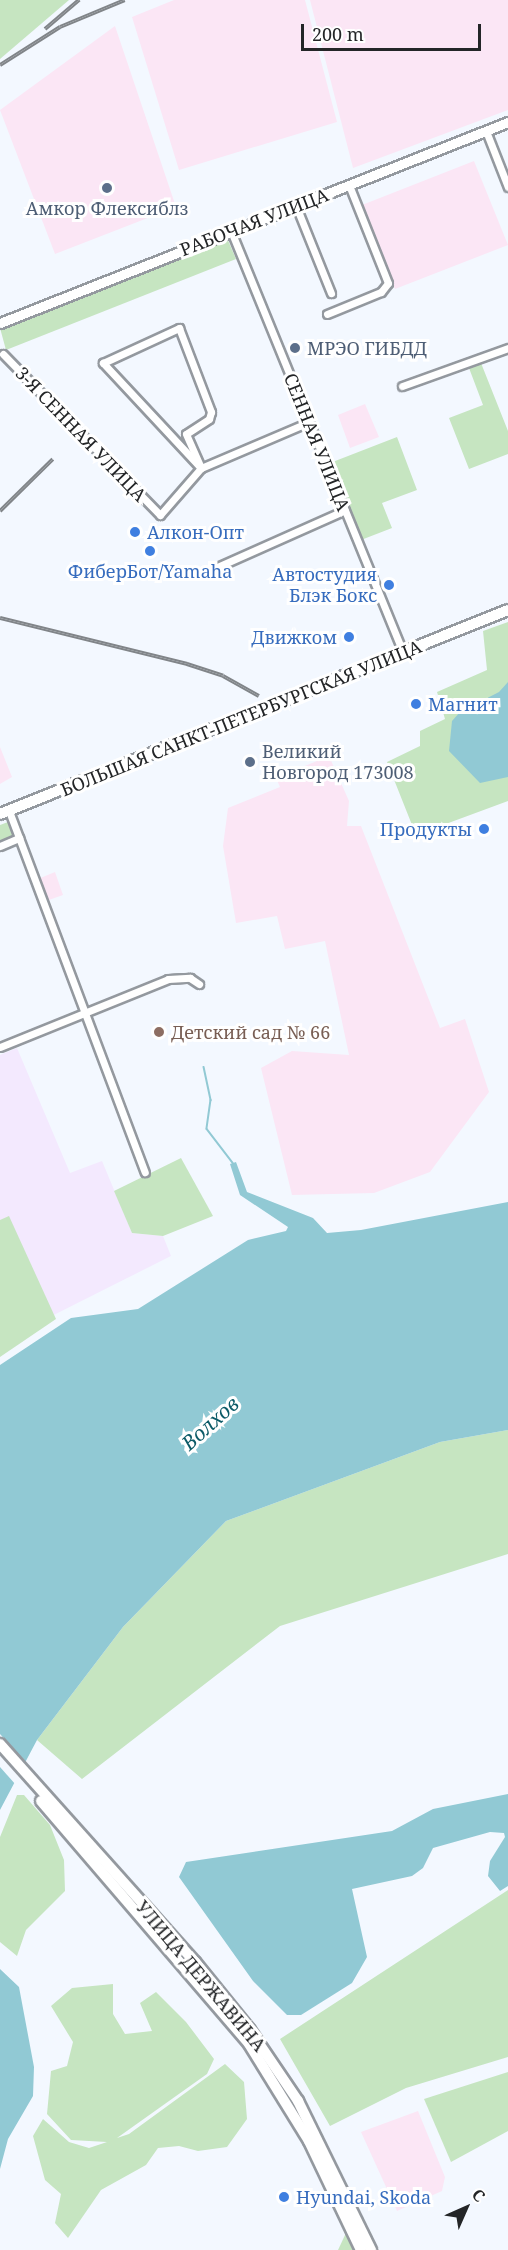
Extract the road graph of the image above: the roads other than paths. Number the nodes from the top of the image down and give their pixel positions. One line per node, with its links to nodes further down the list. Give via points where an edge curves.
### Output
1 (508, 122): 2 (main road, РАБОЧАЯ УЛИЦА)
2 (486, 131): 3 (main road, РАБОЧАЯ УЛИЦА); 4 (street)
3 (350, 184): 5 (main road, РАБОЧАЯ УЛИЦА); 8 (street, via 388,283 381,292)
4 (508, 187)
5 (296, 206): 6 (main road, РАБОЧАЯ УЛИЦА); 7 (street)
6 (231, 231): 9 (main road, РАБОЧАЯ УЛИЦА); 13 (street, СЕННАЯ УЛИЦА)
7 (331, 293)
8 (327, 314)
9 (0, 323)
10 (508, 348): 12 (street)
11 (3, 354): 14 (street, 3-Я СЕННАЯ УЛИЦА, via 160,515)
12 (402, 386)
13 (309, 422): 14 (street); 15 (street, СЕННАЯ УЛИЦА)
14 (201, 468): 14 (street, via 186,434 209,419 211,412 179,328 103,363)
15 (345, 510): 16 (street); 20 (street, СЕННАЯ УЛИЦА)
16 (215, 568)
17 (508, 603): 19 (main road, БОЛЬШАЯ САНКТ-ПЕТЕРБУРГСКАЯ УЛИЦА)
18 (508, 610): 19 (main road, БОЛЬШАЯ САНКТ-ПЕТЕРБУРГСКАЯ УЛИЦА)
19 (481, 620): 20 (main road, БОЛЬШАЯ САНКТ-ПЕТЕРБУРГСКАЯ УЛИЦА)
20 (403, 653): 21 (main road, БОЛЬШАЯ САНКТ-ПЕТЕРБУРГСКАЯ УЛИЦА)
21 (5, 813): 22 (street)
22 (19, 838): 23 (street); 25 (street)
23 (0, 846)
24 (199, 984): 25 (street, via 190,978 168,979)
25 (84, 1013): 26 (street); 27 (street)
26 (0, 1047)
27 (145, 1172)
28 (0, 1744): 30 (main road)
29 (0, 1755): 30 (main road)
30 (105, 1868): 31 (main road, УЛИЦА ДЕРЖАВИНА, via 219,2005 276,2084 318,2158); 32 (main road, УЛИЦА ДЕРЖАВИНА, via 201,1970 272,2061 327,2156)
31 (361, 2250)
32 (371, 2250)

